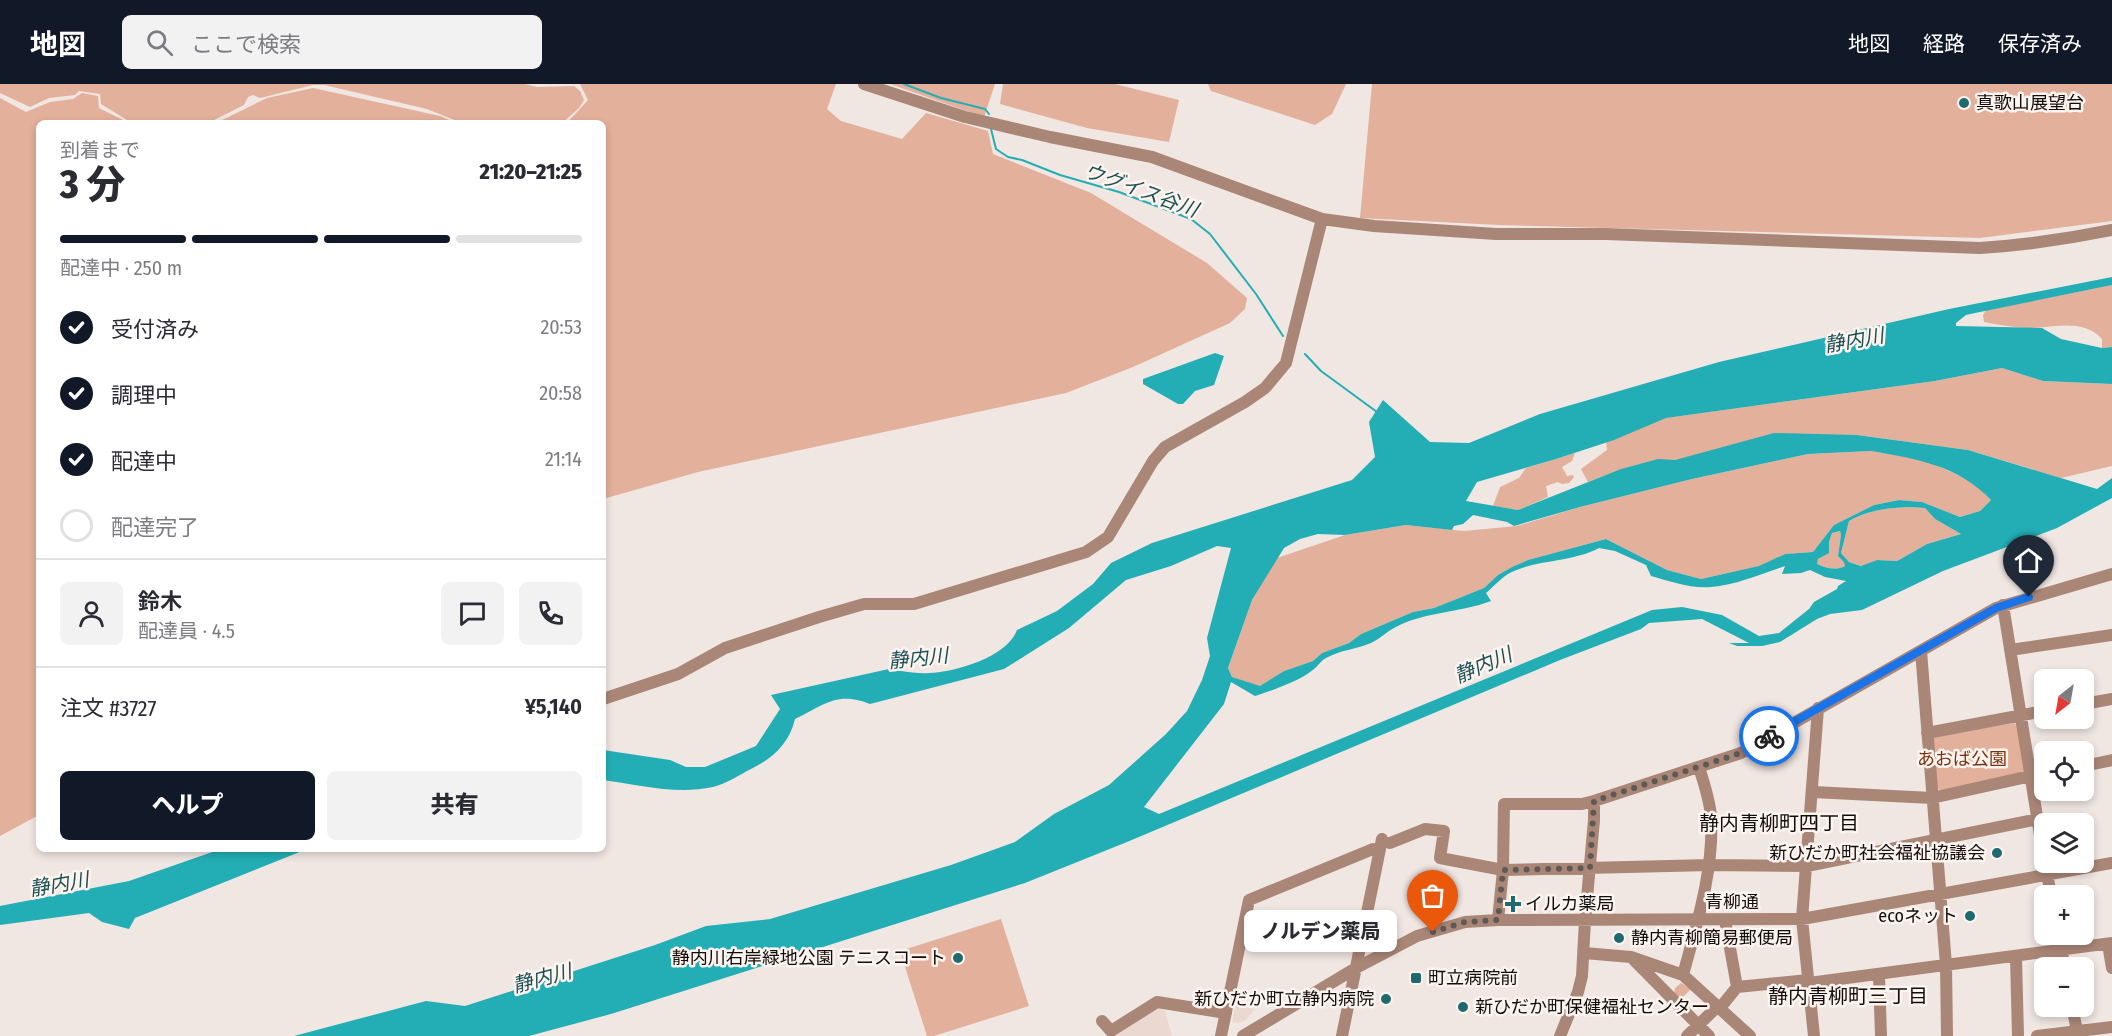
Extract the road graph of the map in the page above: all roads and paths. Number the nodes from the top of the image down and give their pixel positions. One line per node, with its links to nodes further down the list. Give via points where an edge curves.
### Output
1 (864, 84): 2 (street, via 965,117 1152,157)
2 (1322, 219): 3 (street, via 1496,234 1606,234 1980,248 2018,246); 9 (street, via 1286,363 1258,393 1165,447 1108,537 1086,552 914,604 864,604 819,617 725,648 678,674)
3 (2112, 230)
4 (2112, 574): 5 (street)
5 (2003, 605): 7 (street); 8 (street)
6 (2112, 635): 7 (street)
7 (2010, 650): 14 (street)
8 (1921, 651): 12 (street); 15 (street)
9 (606, 698)
10 (2112, 699): 11 (street)
11 (2094, 702)
12 (1818, 708): 18 (street, via 1741,753); 21 (street)
13 (2034, 713): 14 (street)
14 (2021, 715): 15 (street); 19 (street)
15 (1927, 733): 22 (street)
16 (2112, 760): 17 (street)
17 (2094, 764)
18 (1699, 767): 23 (street); 30 (street, via 1711,816)
19 (2031, 775): 20 (street); 22 (street); 24 (street)
20 (2034, 775)
21 (1813, 792): 22 (street); 31 (street)
22 (1932, 798): 26 (street)
23 (1594, 801): 32 (street); 34 (street, via 1504,804)
24 (2037, 813)
25 (2034, 820): 26 (street)
26 (1936, 840): 31 (street); 35 (street)
27 (1373, 849): 56 (street, via 1249,900)
28 (2112, 863): 29 (street, 青柳通)
29 (2094, 864)
30 (1710, 865): 31 (street); 32 (street); 39 (street)
31 (1807, 866): 36 (street)
32 (1590, 868): 34 (street); 38 (street)
33 (2034, 869): 35 (street, 青柳通)
34 (1503, 870): 37 (street); 49 (street, via 1440,858 1444,831 1425,829 1386,841)
35 (1940, 895): 36 (street, 青柳通); 48 (street)
36 (1802, 919): 40 (street, 青柳通); 53 (street)
37 (1498, 920): 38 (street, 青柳通); 49 (street, 青柳通, via 1465,922 1417,936)
38 (1585, 920): 39 (street, 青柳通); 44 (street)
39 (1697, 920): 40 (street, 青柳通); 51 (street)
40 (1725, 920): 54 (street)
41 (2110, 944): 43 (street); 50 (street)
42 (2060, 945): 43 (street)
43 (2061, 950): 46 (street); 47 (street)
44 (1584, 952): 45 (street); 65 (street, via 1578,992)
45 (1631, 957): 51 (street); 59 (street)
46 (2016, 957): 48 (street); 72 (street)
47 (2063, 957)
48 (1946, 965): 52 (street); 71 (street)
49 (1356, 968): 63 (street, 青柳通); 64 (street)
50 (2112, 968)
51 (1683, 975): 55 (street)
52 (1879, 975): 53 (street); 70 (street)
53 (1808, 982): 54 (street); 69 (street)
54 (1737, 987): 55 (street)
55 (1719, 1007): 59 (street); 68 (street)
56 (1226, 1013): 58 (street, via 1157,1002 1111,1031); 62 (street)
57 (2074, 1017): 61 (street)
58 (1102, 1021)
59 (1698, 1025): 66 (street); 67 (street)
60 (2112, 1027): 61 (street)
61 (2078, 1033): 73 (street)
62 (1221, 1036)
63 (1243, 1036)
64 (1342, 1036)
65 (1560, 1036)
66 (1687, 1036)
67 (1709, 1036)
68 (1749, 1036)
69 (1814, 1036)
70 (1881, 1036)
71 (1947, 1036)
72 (2018, 1036)
73 (2037, 1036)

